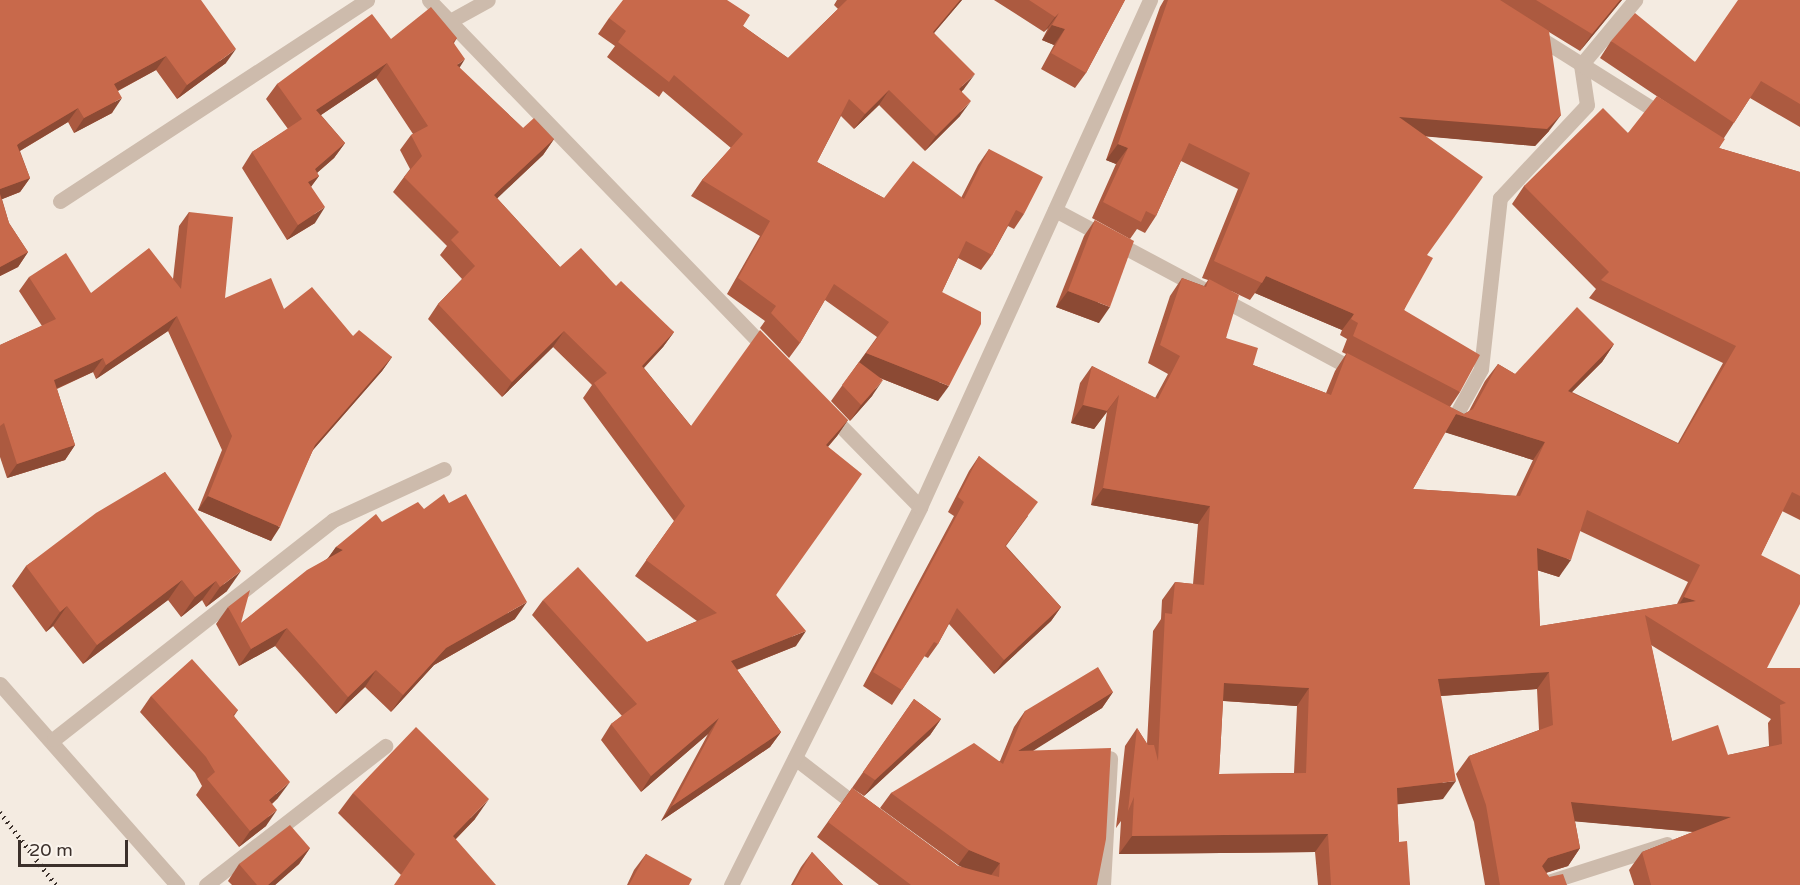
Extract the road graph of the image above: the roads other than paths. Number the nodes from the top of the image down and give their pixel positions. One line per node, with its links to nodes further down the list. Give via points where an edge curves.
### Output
1 (367, 0): 10 (street)
2 (429, 0): 6 (street)
3 (488, 0): 6 (street)
4 (1150, 0): 11 (street)
5 (1635, 0): 8 (street)
6 (450, 21): 12 (street)
7 (1521, 26): 8 (street)
8 (1581, 65): 9 (street); 15 (street, via 1587,105 1500,198 1481,369 1452,422)
9 (1681, 127)
10 (60, 201)
11 (1054, 210): 13 (street); 17 (street)
12 (782, 365)
13 (1379, 383)
14 (815, 400): 17 (street)
15 (1431, 410)
16 (444, 469): 19 (street, via 333,520)
17 (920, 507): 21 (street)
18 (0, 684): 19 (street)
19 (54, 739): 25 (street)
20 (385, 746): 26 (street)
21 (795, 758): 23 (street); 27 (street)
22 (1110, 758): 28 (street)
23 (876, 820)
24 (1678, 840): 29 (street)
25 (177, 885)
26 (206, 885)
27 (731, 885)
28 (1103, 885)
29 (1539, 885)

